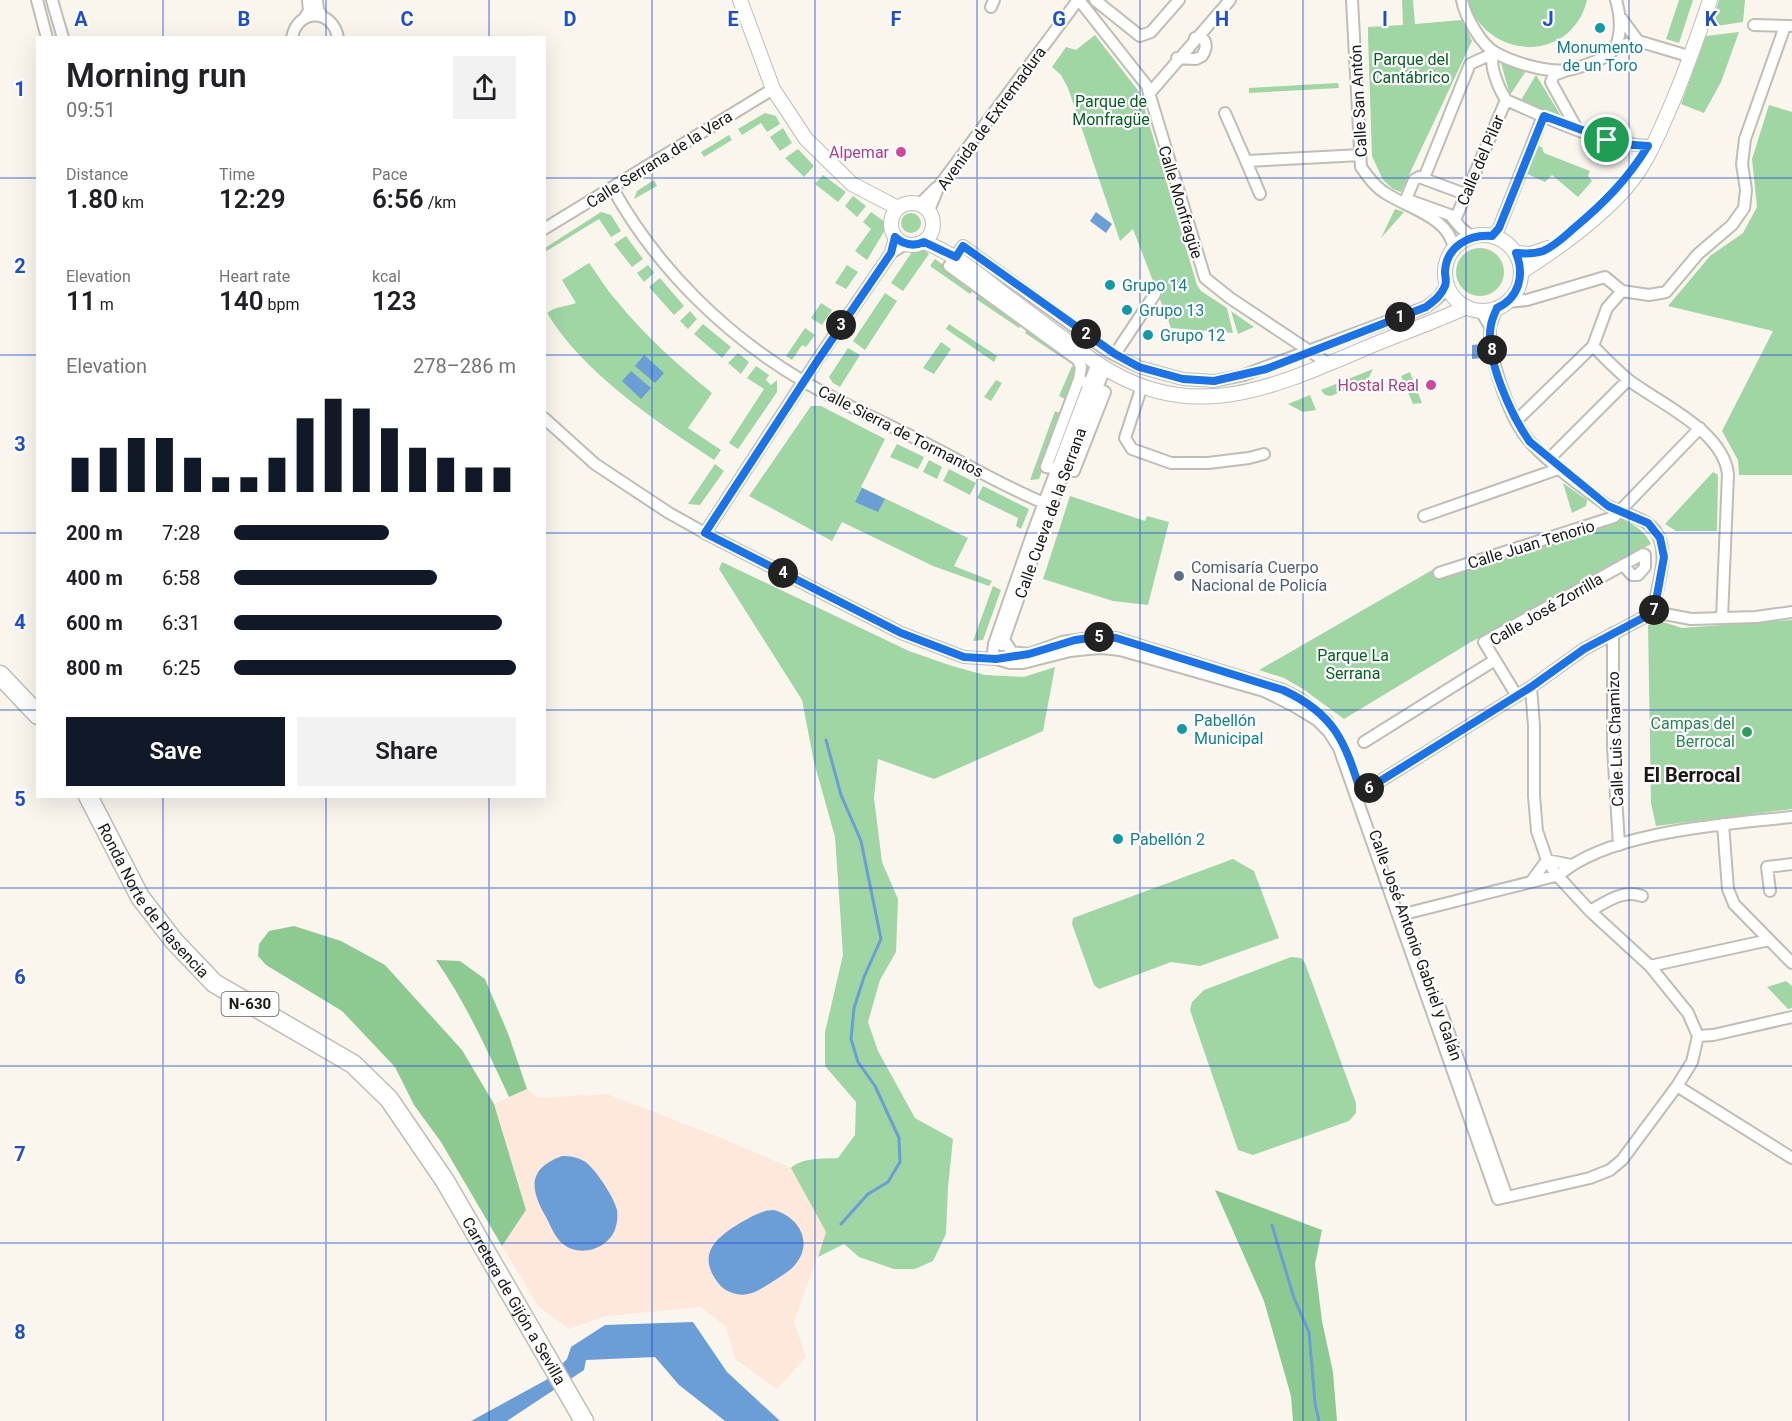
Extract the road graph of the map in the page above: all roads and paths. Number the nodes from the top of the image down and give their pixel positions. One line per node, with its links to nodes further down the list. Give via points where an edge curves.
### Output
1 (37, 0): 21 (street)
2 (52, 0): 22 (street)
3 (308, 0): 15 (street, via 309,11)
4 (317, 0): 16 (street)
5 (740, 0): 33 (main road)
6 (1078, 0): 34 (street, Calle Monfragüe, via 1147,86); 48 (street, Avenida de Extremadura)
7 (1095, 0): 8 (street, via 1140,36 1151,32)
8 (1179, 0)
9 (1230, 0): 24 (street)
10 (1352, 0): 40 (street, Calle San Antón)
11 (1462, 0): 27 (street, via 1476,32)
12 (1616, 0): 17 (street)
13 (1703, 0): 28 (main road)
14 (1710, 0): 59 (main road, via 1675,95 1644,163 1626,188 1585,227)
15 (304, 17): 16 (street); 20 (street)
16 (323, 17): 23 (street, via 333,24)
17 (1621, 18): 25 (street); 26 (street)
18 (1754, 25): 19 (street)
19 (1789, 26): 61 (street, via 1745,139 1744,208 1666,292 1649,295)
20 (293, 33)
21 (46, 36)
22 (62, 36)
23 (337, 36)
24 (1195, 38): 29 (street); 29 (street, via 1205,41 1202,56)
25 (1638, 41): 26 (street); 28 (street)
26 (1616, 47): 31 (street, via 1605,57)
27 (1494, 53): 30 (street); 35 (street, via 1493,64); 42 (street, via 1470,64)
28 (1685, 56): 39 (main road)
29 (1177, 58): 34 (street)
30 (1534, 67): 31 (street); 32 (street)
31 (1566, 70): 32 (street, via 1552,78)
32 (1554, 88): 38 (street)
33 (773, 89): 43 (street, Calle Serrana de la Vera); 49 (main road, via 806,139 852,184)
34 (1149, 94): 68 (street, Calle Monfragüe, via 1205,278)
35 (1506, 100): 37 (street); 46 (street, Calle del Pilar)
36 (1225, 113): 41 (street)
37 (1544, 116): 38 (street); 52 (street, via 1499,228)
38 (1577, 129): 39 (street, via 1620,144)
39 (1648, 146): 57 (main road, via 1614,192 1551,247 1531,254)
40 (1361, 155): 41 (street); 45 (street, Calle San Antón, via 1361,167)
41 (1246, 161): 44 (street)
42 (1424, 178): 46 (street); 47 (street, via 1414,180)
43 (613, 189): 51 (street, Calle Serrana de la Vera); 73 (street, Calle Sierra de Tormantos, via 657,253 693,296 744,342)
44 (1260, 194)
45 (1385, 194): 47 (street); 56 (street, Calle San Antón, via 1443,226)
46 (1465, 194): 50 (street, Calle del Pilar)
47 (1406, 200): 50 (street)
48 (924, 207): 49 (main road, via 908,203); 53 (main road, via 934,221)
49 (895, 213): 55 (main road, via 892,231)
50 (1455, 220): 54 (street)
51 (546, 228)
52 (1492, 236): 54 (main road); 57 (main road)
53 (928, 237): 55 (main road, via 918,245); 58 (main road)
54 (1472, 237): 56 (main road)
55 (900, 240): 73 (street)
56 (1454, 249): 60 (main road, via 1446,265)
57 (1516, 253): 59 (main road)
58 (956, 257): 69 (street, via 963,246); 71 (main road); 74 (street, via 949,266 1078,360)
59 (1521, 272): 63 (main road, via 1519,284)
60 (1449, 289): 64 (main road); 65 (main road, via 1447,308); 68 (street, via 1426,307)
61 (1622, 291): 63 (street, via 1605,277 1527,300); 67 (street, via 1607,308)
62 (1155, 294): 69 (street)
63 (1507, 300): 64 (main road); 66 (street)
64 (1474, 309): 65 (main road); 66 (street)
65 (1434, 322): 70 (main road)
66 (1490, 326): 77 (street, via 1495,368)
67 (1593, 346): 72 (street); 77 (street)
68 (1312, 351): 69 (street, via 1266,369 1214,381 1183,379 1139,367); 70 (street, Calle Monfragüe)
69 (1115, 354)
70 (1329, 364): 75 (main road, via 1263,389 1232,395 1174,395)
71 (1101, 366): 74 (street); 75 (main road)
72 (1628, 380): 78 (street); 80 (street)
73 (804, 382): 83 (street, Calle Sierra de Tormantos); 86 (street)
74 (1088, 383): 82 (street, via 1046,467); 82 (street, Calle Cueva de la Serrana, via 1105,392 1074,471)
75 (1142, 386): 79 (street, via 1125,438 1132,449 1171,463 1208,463)
76 (546, 420): 86 (street, via 595,464)
77 (1517, 420): 80 (street, via 1530,442)
78 (1700, 428): 84 (street, Calle Juan Tenorio); 91 (street, via 1727,465)
79 (1264, 454)
80 (1549, 459): 81 (street)
81 (1561, 468): 84 (street, via 1608,506); 85 (street)
82 (1061, 469): 83 (street, Calle Cueva de la Serrana)
83 (1048, 504): 93 (street, Calle Cueva de la Serrana)
84 (1620, 510): 88 (street, Calle Juan Tenorio, via 1602,522); 89 (street, via 1648,523 1660,538 1664,557)
85 (1424, 516)
86 (705, 533): 95 (street, via 901,633)
87 (1623, 565): 97 (street, Calle José Zorrilla, via 1484,642)
88 (1439, 573)
89 (1654, 612): 91 (street, via 1691,619); 92 (street)
90 (1792, 612): 91 (street)
91 (1722, 618)
92 (1613, 633): 99 (street); 107 (street, Calle Luis Chamizo, via 1613,747)
93 (999, 642): 94 (street, via 1012,652); 95 (street); 96 (street, Calle Cueva de la Serrana)
94 (1029, 654): 96 (street, Calle José Antonio Gabriel y Galán); 103 (street, Calle José Antonio Gabriel y Galán, via 1075,640 1116,638 1283,690 1319,712 1334,729 1343,741)
95 (976, 658): 96 (street)
96 (996, 659): 116 (street, Calle José Antonio Gabriel y Galán, via 1023,663 1070,651 1119,650 1264,691 1317,720 1339,748)
97 (1495, 660): 100 (street, Calle José Zorrilla); 102 (street, Calle José Zorrilla)
98 (0, 675): 101 (highway)
99 (1531, 687): 100 (street); 108 (street, via 1537,831)
100 (1517, 696): 103 (street)
101 (36, 713)
102 (1364, 742)
103 (1361, 793): 116 (street, Calle José Antonio Gabriel y Galán)
104 (89, 798): 124 (highway, Ronda Norte de Plasencia / N-630, via 140,897 174,941 214,983 353,1064 389,1099)
105 (1792, 817): 106 (street)
106 (1723, 824): 107 (street, via 1657,834); 117 (street, via 1728,889 1734,904)
107 (1619, 845): 110 (street)
108 (1546, 860): 110 (street); 111 (street); 112 (street)
109 (1792, 864): 113 (street, via 1767,867)
110 (1571, 865): 111 (street)
111 (1559, 875): 112 (street); 115 (street)
112 (1531, 882): 116 (street)
113 (1770, 891)
114 (1642, 896): 115 (street, via 1621,895)
115 (1590, 911): 119 (street)
116 (1403, 915): 122 (street, Calle José Antonio Gabriel y Galán, via 1503,1198 1611,1170)
117 (1769, 940): 118 (street); 119 (street)
118 (1792, 963)
119 (1650, 966): 121 (street, via 1688,1013)
120 (1792, 1017): 121 (street)
121 (1698, 1036): 122 (street, via 1692,1062)
122 (1677, 1086): 123 (street)
123 (1792, 1158)
124 (445, 1181): 125 (highway, Carretera de Gijón a Sevilla / N-630)
125 (584, 1421)

